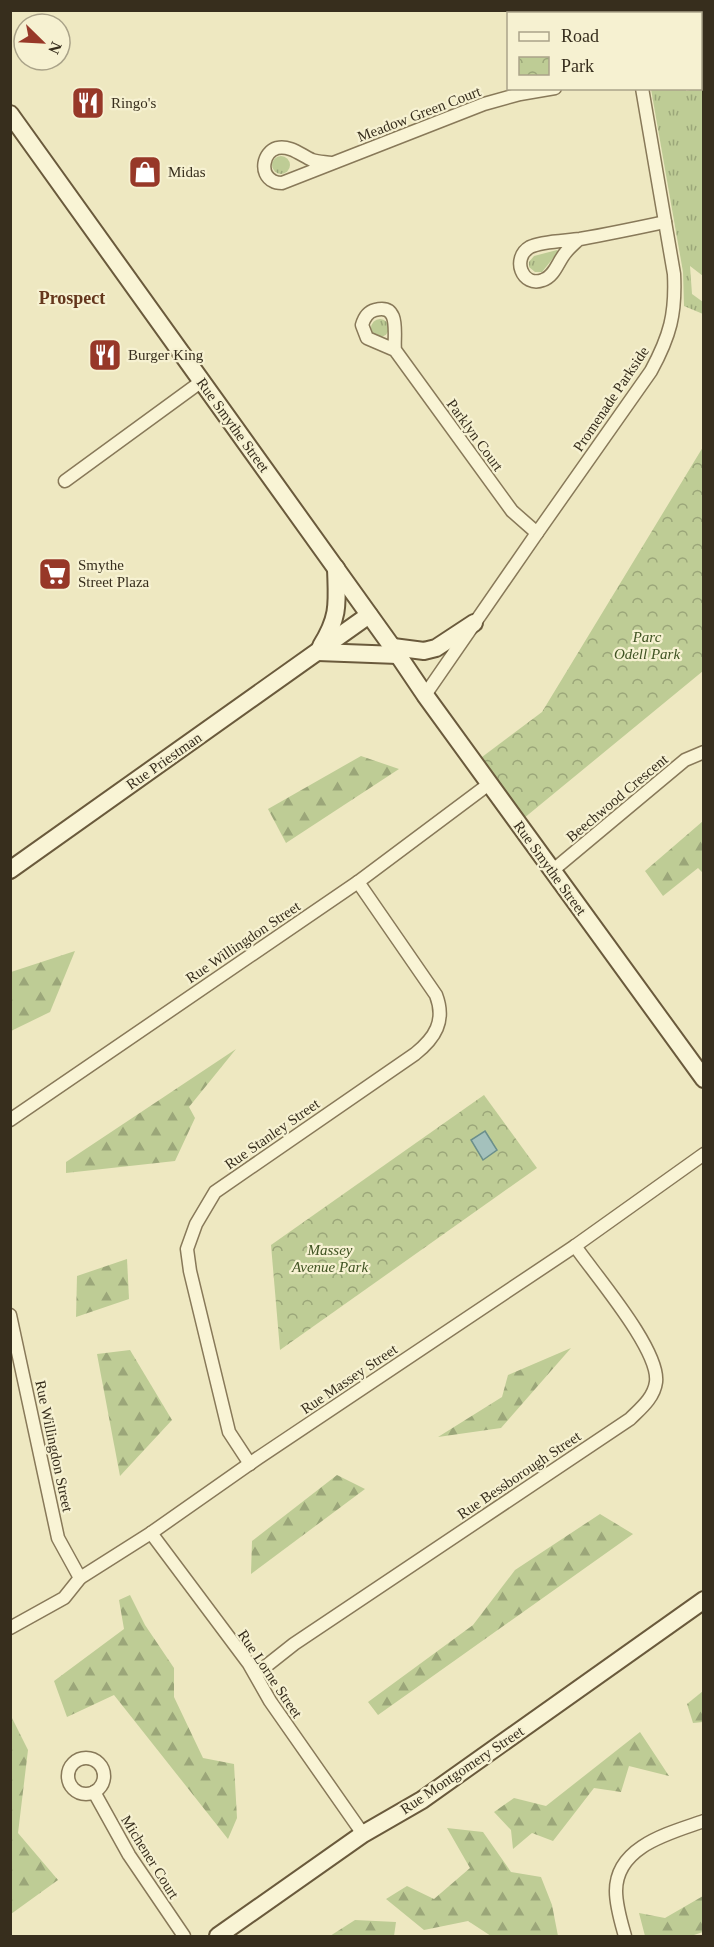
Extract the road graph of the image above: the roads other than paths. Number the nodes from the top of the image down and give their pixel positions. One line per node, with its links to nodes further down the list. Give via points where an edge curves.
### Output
1 (543, 90): 4 (street, Meadow Green Court, via 484,104)
2 (642, 90): 5 (street, Promenade Parkside)
3 (10, 114): 8 (main road, Rue Smythe Street)
4 (331, 163): 4 (street, Meadow Green Court, via 276,148 264,164 266,174 282,183)
5 (665, 222): 6 (street); 10 (street, Promenade Parkside, via 675,296 663,350)
6 (579, 239): 6 (street, via 532,246 524,251 519,269 531,280 547,279)
7 (395, 350): 10 (street, Parklyn Court, via 512,511)
8 (202, 381): 9 (street); 11 (main road, Rue Smythe Street)
9 (64, 481)
10 (537, 533): 13 (street, Promenade Parkside)
11 (336, 568): 12 (main road, Rue Smythe Street); 15 (main road, via 333,628)
12 (369, 615): 14 (main road, Rue Smythe Street); 15 (main road, Rue Priestman)
13 (474, 623): 14 (main road, via 436,648); 16 (street, Promenade Parkside)
14 (396, 651): 15 (main road); 16 (main road, Rue Smythe Street)
15 (318, 652): 19 (main road, Rue Priestman)
16 (425, 695): 18 (main road, Rue Smythe Street)
17 (704, 752): 20 (street, Beechwood Crescent, via 685,760)
18 (489, 784): 20 (main road, Rue Smythe Street); 21 (street, Rue Willingdon Street)
19 (10, 870)
20 (552, 871): 22 (main road, Rue Smythe Street)
21 (358, 882): 23 (street, Rue Willingdon Street); 27 (street, Rue Stanley Street, via 436,995 440,1005 436,1033 415,1054 215,1192 196,1224 187,1249 190,1271 229,1432)
22 (704, 1079)
23 (10, 1120)
24 (704, 1154): 25 (street, Rue Massey Street)
25 (574, 1246): 27 (street, Rue Massey Street); 32 (street, Rue Bessborough Street, via 646,1344 655,1366 656,1384 648,1401 630,1419 294,1644)
26 (10, 1315): 29 (street, Rue Willingdon Street, via 58,1538)
27 (250, 1464): 28 (street, Rue Massey Street)
28 (151, 1533): 29 (street, Rue Massey Street); 32 (street, Rue Lorne Street)
29 (80, 1578): 31 (street, Rue Massey Street, via 64,1598)
30 (704, 1600): 35 (main road, Rue Montgomery Street, via 422,1800)
31 (10, 1628)
32 (256, 1674): 35 (street, Rue Lorne Street, via 290,1731)
33 (94, 1792): 36 (street, Michener Court, via 129,1855)
34 (704, 1821): 38 (street, via 654,1839 632,1855 620,1871 616,1891)
35 (363, 1834): 37 (main road, Rue Montgomery Street)
36 (184, 1936)
37 (218, 1936)
38 (625, 1936)

